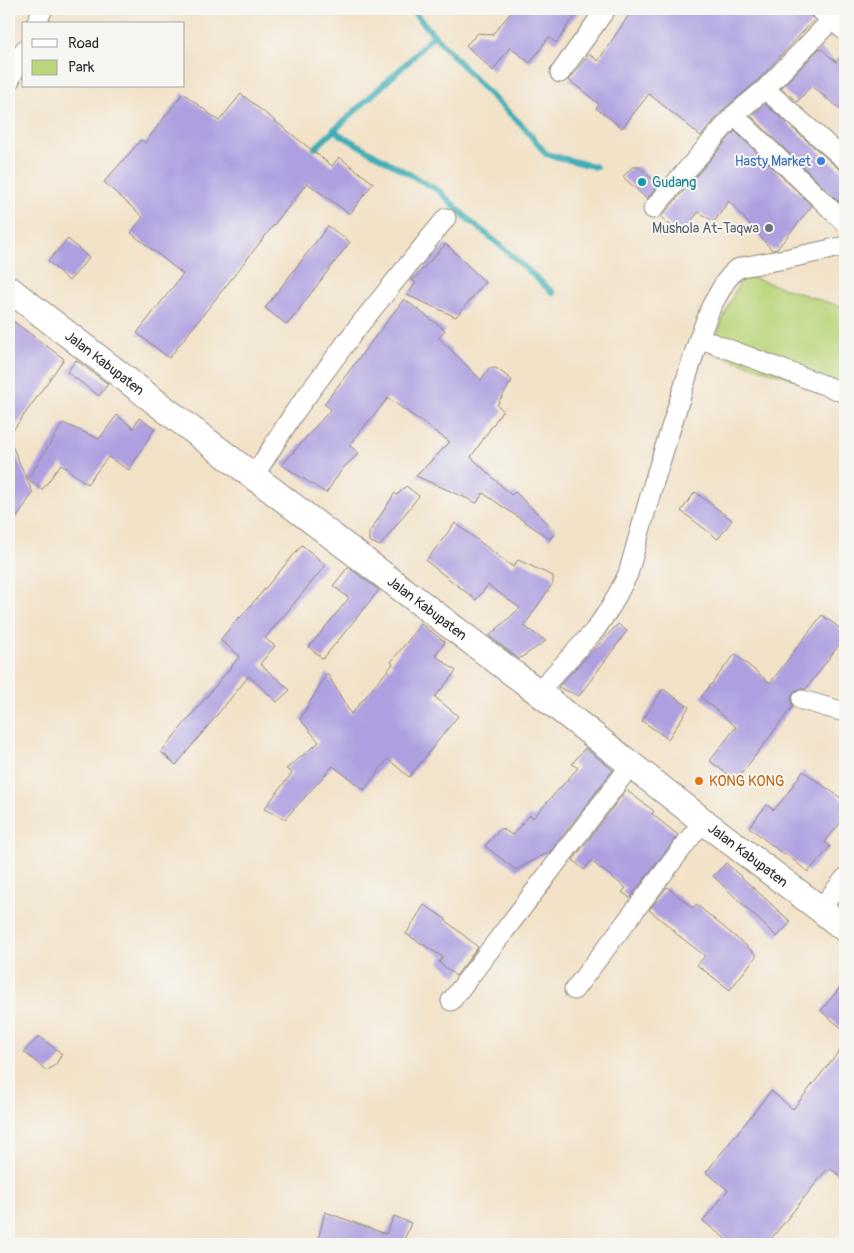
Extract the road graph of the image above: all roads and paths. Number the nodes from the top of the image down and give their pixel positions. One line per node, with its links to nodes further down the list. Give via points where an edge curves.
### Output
1 (43, 9): 4 (street)
2 (606, 9): 6 (street)
3 (835, 17): 8 (street)
4 (37, 22)
5 (22, 54): 7 (street)
6 (560, 73)
7 (9, 82)
8 (765, 89): 9 (street); 10 (street)
9 (734, 115): 11 (street); 13 (street)
10 (845, 160)
11 (653, 209)
12 (446, 218): 18 (street, via 294,412)
13 (845, 223)
14 (845, 246): 16 (street, via 748,265 730,276 711,306)
15 (9, 289): 18 (main road, Jalan Kabupaten)
16 (699, 338): 17 (street); 19 (street, via 628,574 595,630)
17 (845, 394)
18 (254, 476): 19 (main road, Jalan Kabupaten)
19 (538, 692): 22 (main road, Jalan Kabupaten)
20 (802, 700): 21 (street)
21 (844, 711)
22 (631, 765): 23 (main road, Jalan Kabupaten); 28 (street)
23 (703, 821): 25 (main road, Jalan Kabupaten); 27 (street)
24 (845, 878): 25 (street)
25 (820, 909): 26 (main road, Jalan Kabupaten)
26 (845, 929)
27 (574, 990)
28 (451, 1000)

